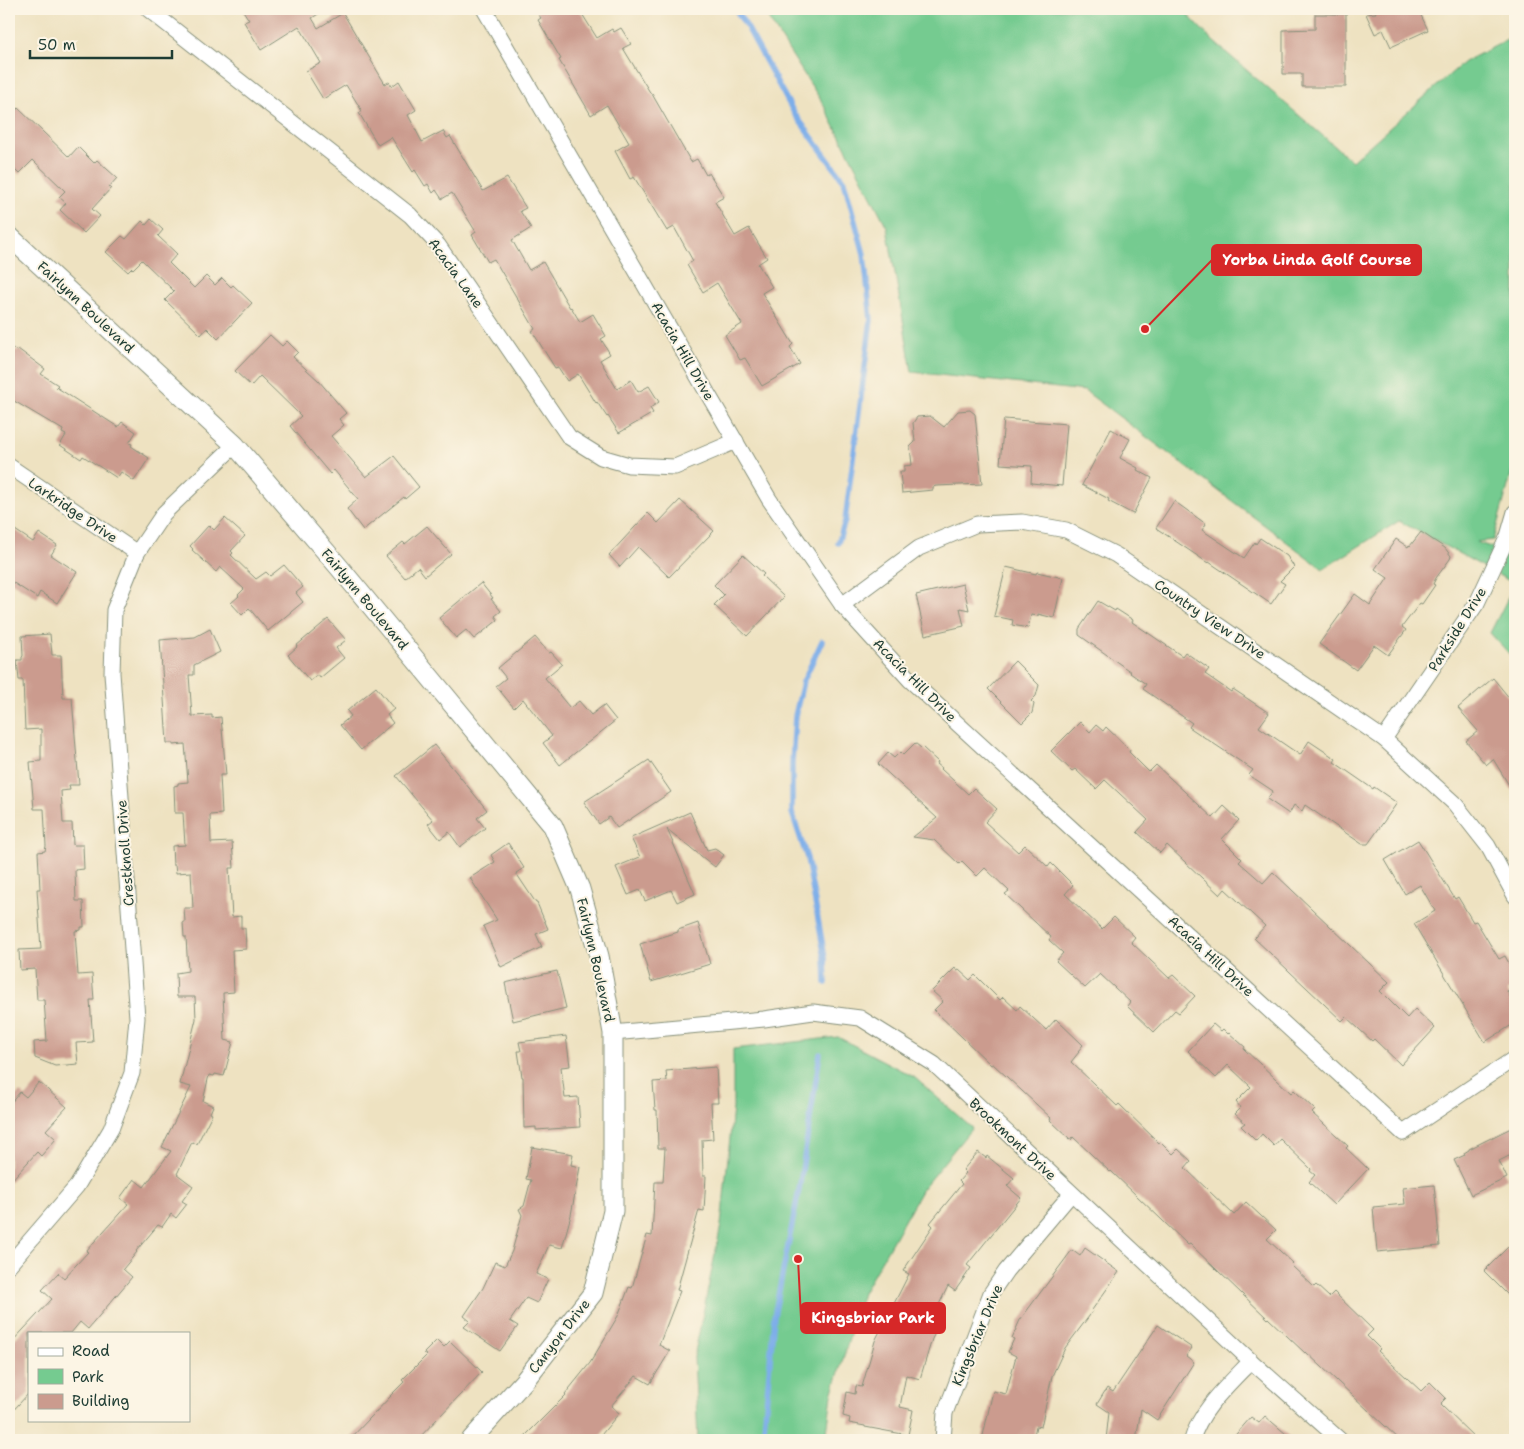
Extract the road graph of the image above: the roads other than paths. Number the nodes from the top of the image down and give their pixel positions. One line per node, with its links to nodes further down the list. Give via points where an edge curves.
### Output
1 (148, 9): 4 (street, Acacia Lane, via 410,215 438,245 570,437 601,457 629,465 675,468)
2 (484, 9): 4 (street, Acacia Hill Drive)
3 (9, 236): 5 (street, Fairlynn Boulevard)
4 (736, 441): 9 (street, Acacia Hill Drive, via 769,498)
5 (235, 445): 8 (street, Crestknoll Drive, via 164,513); 12 (street, Fairlynn Boulevard, via 553,826 580,889 598,956)
6 (9, 466): 8 (street, Larkridge Drive)
7 (1515, 512): 10 (street, Parkside Drive, via 1508,536 1477,603)
8 (137, 553): 15 (street, Crestknoll Drive, via 114,610 112,673 136,1018 132,1073 111,1129 77,1186)
9 (842, 605): 10 (street, Country View Drive, via 919,548 977,524 1022,522 1066,530 1116,555); 13 (street, Acacia Hill Drive, via 910,680 1403,1133)
10 (1384, 739): 11 (street, Country View Drive, via 1455,804 1488,846)
11 (1515, 896)
12 (613, 1033): 14 (street, Brookmont Drive, via 813,1012 860,1018 934,1064); 17 (street, Canyon Drive, via 613,1211 593,1292 525,1380)
13 (1515, 1058)
14 (1071, 1194): 16 (street, Brookmont Drive); 18 (street, Kingsbriar Drive, via 1006,1271 992,1293 945,1413)
15 (9, 1266)
16 (1251, 1361): 19 (street, via 1219,1394 1195,1428); 20 (street, Brookmont Drive)
17 (471, 1440)
18 (943, 1440)
19 (1192, 1440)
20 (1340, 1440)

